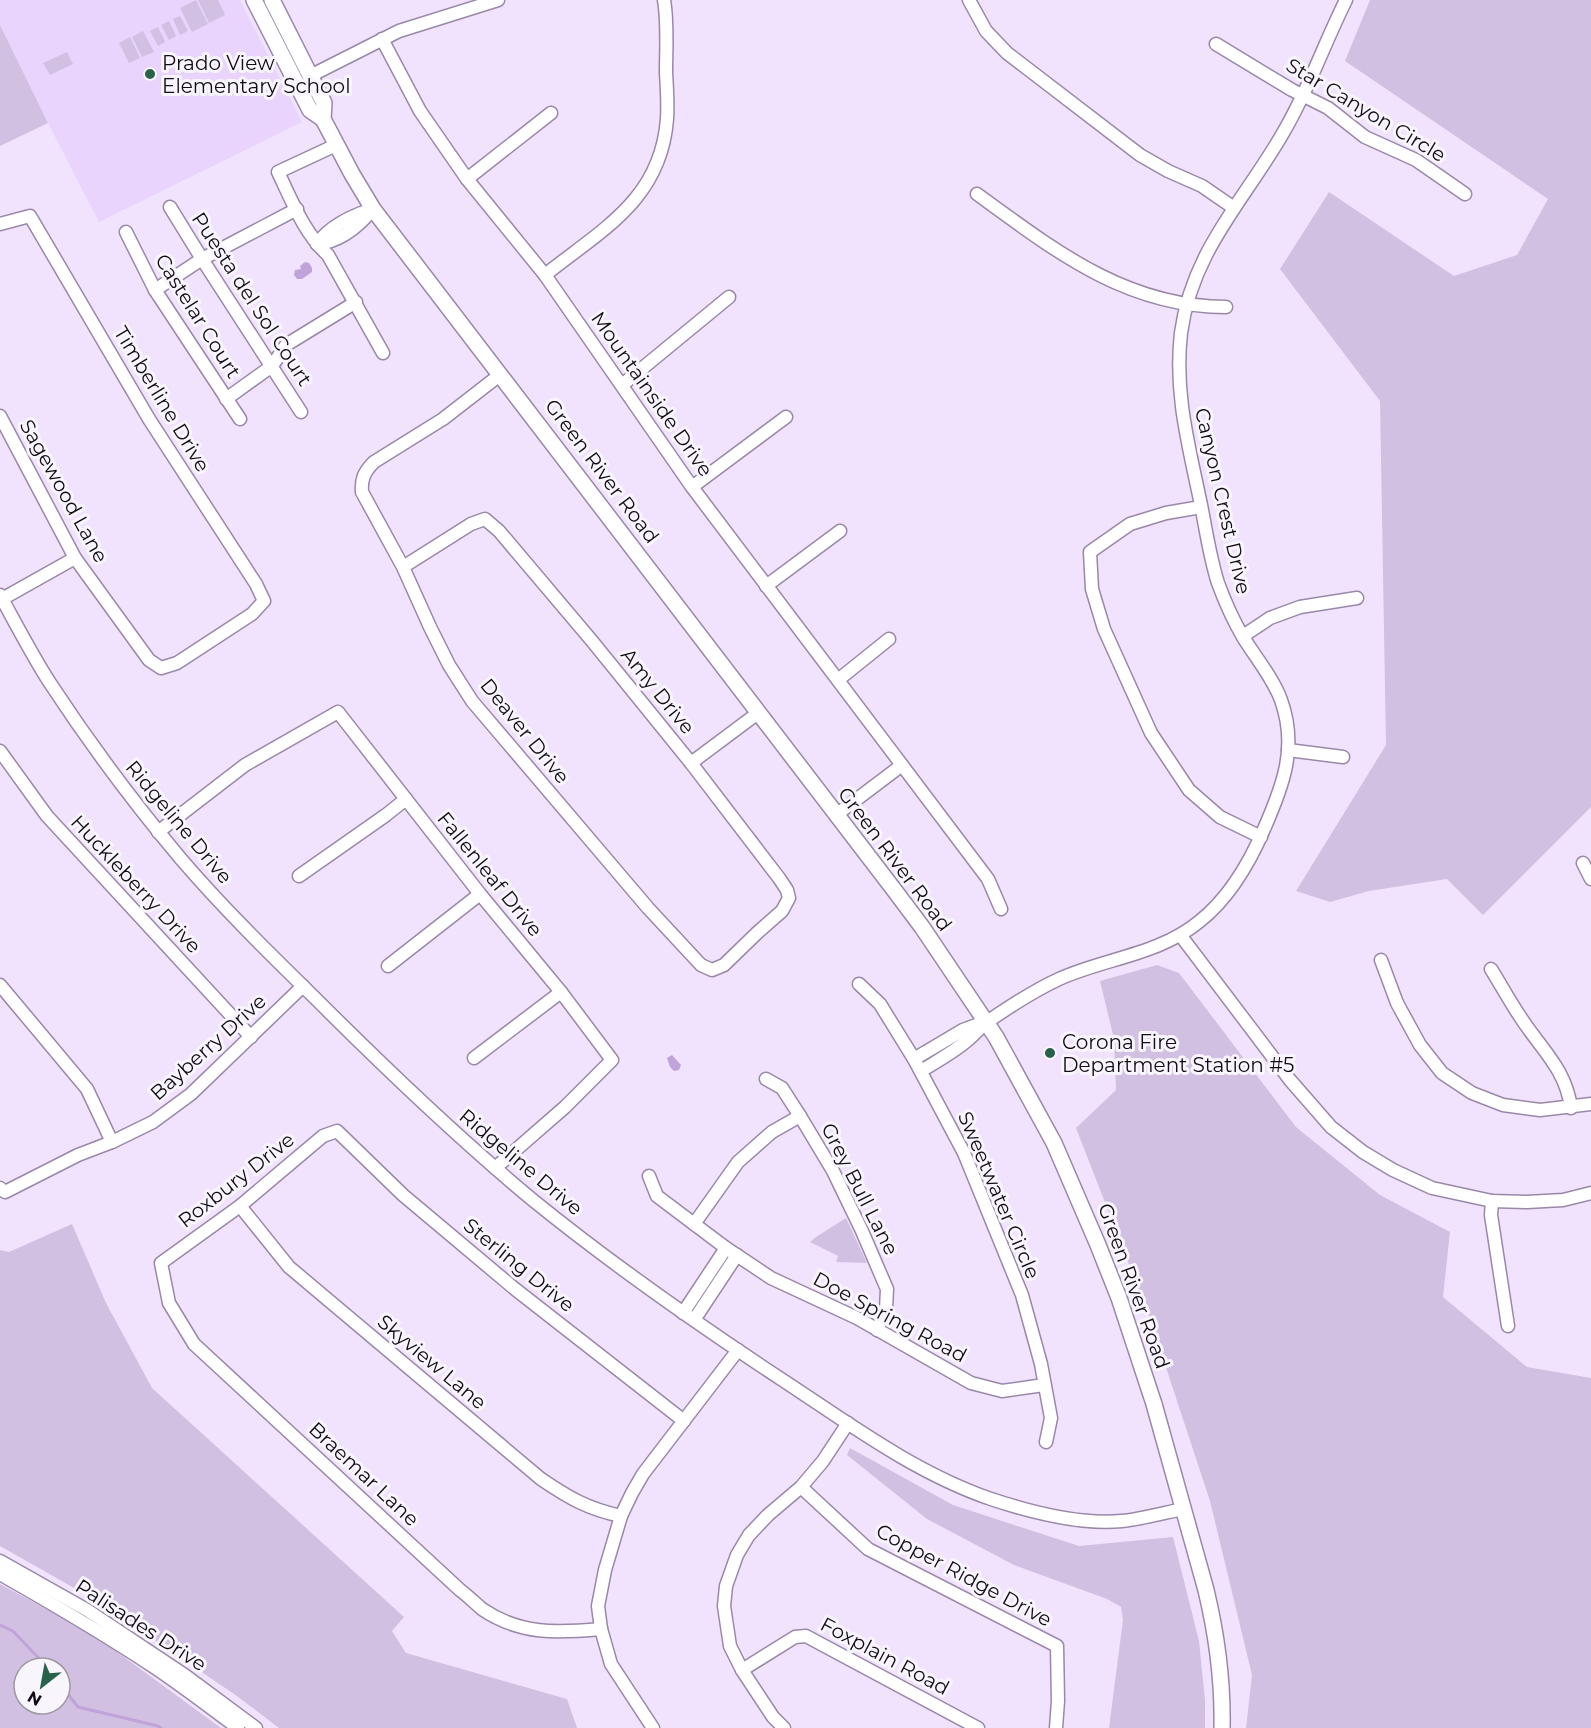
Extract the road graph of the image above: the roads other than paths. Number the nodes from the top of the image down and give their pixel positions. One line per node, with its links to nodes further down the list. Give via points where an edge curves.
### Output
1 (254, 0): 9 (main road, Green River Road)
2 (272, 0): 10 (main road, Green River Road)
3 (498, 0): 7 (street)
4 (664, 0): 26 (street, via 667,120 650,178 622,214)
5 (971, 0): 19 (street, via 986,31 1007,53 1140,155 1202,186)
6 (1346, 0): 11 (street, Canyon Crest Drive)
7 (381, 39): 10 (street); 15 (street, Mountainside Drive, via 420,111)
8 (1216, 44): 11 (street, Star Canyon Circle)
9 (285, 62): 10 (main road); 13 (main road, Green River Road, via 310,110)
10 (310, 76): 13 (main road, Green River Road, via 324,104)
11 (1303, 94): 17 (street, Star Canyon Circle, via 1365,137 1416,160); 19 (street, Canyon Crest Drive, via 1282,136)
12 (551, 113): 15 (street)
13 (323, 119): 14 (main road, Green River Road)
14 (336, 145): 20 (street, via 278,172); 21 (main road, Green River Road)
15 (467, 179): 26 (street, Mountainside Drive)
16 (977, 194): 30 (street, via 1077,264 1116,284)
17 (1465, 194)
18 (170, 207): 25 (street, Puesta del Sol Court)
19 (1234, 208): 30 (street, Canyon Crest Drive, via 1201,264)
20 (297, 209): 24 (street); 25 (street)
21 (374, 209): 24 (street, via 353,216 324,234); 34 (main road, Green River Road)
22 (0, 224): 51 (street, Timberline Drive, via 30,216 149,419 264,601 252,614 177,663)
23 (126, 232): 27 (street, Castelar Court)
24 (317, 244): 29 (street)
25 (202, 259): 27 (street); 33 (street, Puesta del Sol Court)
26 (545, 275): 35 (street, Mountainside Drive)
27 (155, 290): 36 (street, Castelar Court)
28 (729, 297): 35 (street)
29 (356, 302): 32 (street); 33 (street, via 286,345)
30 (1187, 304): 31 (street); 42 (street, Canyon Crest Drive, via 1179,388)
31 (1226, 307)
32 (383, 353)
33 (272, 366): 36 (street); 37 (street, Puesta del Sol Court)
34 (501, 374): 45 (street, Deaver Drive, via 443,419 374,462 361,480 362,492); 53 (main road, Green River Road)
35 (622, 385): 41 (street, Mountainside Drive)
36 (226, 399): 40 (street, Castelar Court)
37 (301, 412)
38 (0, 417): 44 (street, Sagewood Lane)
39 (786, 417): 41 (street)
40 (240, 419)
41 (692, 486): 46 (street, Mountainside Drive)
42 (1201, 507): 49 (street, Canyon Crest Drive, via 1217,580); 62 (street, via 1130,524 1090,552 1092,589 1104,628 1151,734 1189,790 1220,817)
43 (840, 531): 46 (street)
44 (75, 558): 47 (street); 51 (street, Sagewood Lane, via 149,660)
45 (403, 567): 57 (street, Amy Drive, via 485,519); 67 (street, Deaver Drive, via 445,656 472,701 701,965 712,970 724,964 782,911)
46 (766, 586): 52 (street, Mountainside Drive)
47 (1, 597): 61 (street, Ridgeline Drive, via 48,680)
48 (1357, 598): 49 (street, via 1300,607 1270,618)
49 (1242, 636): 54 (street, Canyon Crest Drive, via 1280,698 1287,722)
50 (889, 639): 52 (street)
51 (161, 668)
52 (837, 680): 58 (street, Mountainside Drive)
53 (758, 713): 57 (street); 60 (main road, Green River Road)
54 (1288, 750): 56 (street); 62 (street, Canyon Crest Drive, via 1280,794)
55 (0, 751): 78 (street, Huckleberry Drive, via 47,816)
56 (1343, 757)
57 (692, 763): 67 (street, Amy Drive, via 779,878)
58 (902, 765): 60 (street); 68 (street, Mountainside Drive, via 988,879)
59 (406, 799): 61 (street, Fallenleaf Drive, via 338,712 244,765); 64 (street); 66 (street, Fallenleaf Drive)
60 (836, 815): 77 (main road, Green River Road, via 922,927)
61 (158, 832): 75 (street, Ridgeline Drive)
62 (1261, 837): 69 (street, Canyon Crest Drive, via 1249,863 1220,902)
63 (1583, 863): 65 (street)
64 (298, 876)
65 (1591, 879)
66 (480, 894): 71 (street); 76 (street, Fallenleaf Drive)
67 (789, 898)
68 (1000, 909)
69 (1181, 936): 77 (street, Canyon Crest Drive, via 1128,957 1074,972); 92 (street, via 1290,1080 1331,1127 1392,1170 1432,1188)
70 (1381, 960): 84 (street, via 1396,1003 1420,1045 1442,1073 1472,1094 1503,1106)
71 (388, 966)
72 (1491, 969): 84 (street, via 1557,1066 1569,1091)
73 (859, 984): 80 (street, Sweetwater Circle, via 880,1004)
74 (0, 985): 87 (street, via 87,1089)
75 (303, 986): 78 (street, Bayberry Drive); 88 (street, Ridgeline Drive)
76 (561, 992): 79 (street); 88 (street, Fallenleaf Drive, via 612,1060)
77 (986, 1022): 80 (street, Canyon Crest Drive, via 963,1030); 81 (street, Canyon Crest Drive, via 969,1039); 106 (main road, Green River Road, via 1054,1143 1098,1245 1138,1352)
78 (251, 1037): 87 (street, Bayberry Drive, via 191,1094 153,1122)
79 (474, 1058)
80 (914, 1059): 81 (street, Sweetwater Circle)
81 (921, 1071): 101 (street, Sweetwater Circle, via 964,1153 1022,1295)
82 (766, 1078): 85 (street, Grey Bull Lane, via 782,1088)
83 (1591, 1104): 84 (street)
84 (1571, 1108)
85 (800, 1116): 94 (street, via 772,1132 738,1162); 99 (street, Grey Bull Lane, via 833,1171 887,1289 886,1309)
86 (337, 1131): 93 (street, Roxbury Drive, via 323,1136); 102 (street, Sterling Drive, via 403,1195 515,1289)
87 (112, 1142): 90 (street, Bayberry Drive)
88 (495, 1168): 97 (street, Ridgeline Drive)
89 (649, 1176): 94 (street, Doe Spring Road, via 657,1196)
90 (2, 1190)
91 (1591, 1193): 92 (street, via 1563,1200)
92 (1492, 1200): 98 (street)
93 (240, 1206): 96 (street, Roxbury Drive); 107 (street, Skyview Lane, via 290,1267 541,1479 573,1500)
94 (694, 1224): 95 (street, Doe Spring Road)
95 (731, 1252): 97 (street); 99 (street, Doe Spring Road, via 771,1278)
96 (161, 1263): 110 (street, Braemar Lane, via 169,1303 194,1344 460,1590 507,1622 539,1631)
97 (688, 1317): 100 (street, Ridgeline Drive)
98 (1509, 1326)
99 (877, 1330): 101 (street, Doe Spring Road, via 971,1383 1002,1391)
100 (738, 1350): 102 (street); 103 (street, Ridgeline Drive)
101 (1044, 1385): 104 (street, Sweetwater Circle, via 1052,1418)
102 (684, 1421): 107 (street, via 643,1474)
103 (848, 1423): 105 (street); 106 (street, Ridgeline Drive, via 955,1484 1031,1510 1074,1519 1118,1521)
104 (1046, 1442)
105 (801, 1487): 111 (street, via 749,1535 731,1570 724,1606 730,1646); 117 (street, Copper Ridge Drive, via 868,1549 1057,1647)
106 (1183, 1509): 118 (main road, Green River Road, via 1217,1640)
107 (621, 1516): 110 (street, via 598,1606)
108 (0, 1561): 113 (street, Palisades Drive, via 87,1610)
109 (0, 1574): 112 (street, Palisades Drive, via 159,1670)
110 (601, 1629): 114 (street, via 611,1664)
111 (742, 1670): 115 (street, via 773,1718); 116 (street, Foxplain Road, via 795,1637 806,1635)
112 (238, 1728)
113 (256, 1728)
114 (653, 1728)
115 (784, 1728)
116 (978, 1728)
117 (1056, 1728)
118 (1222, 1728)

